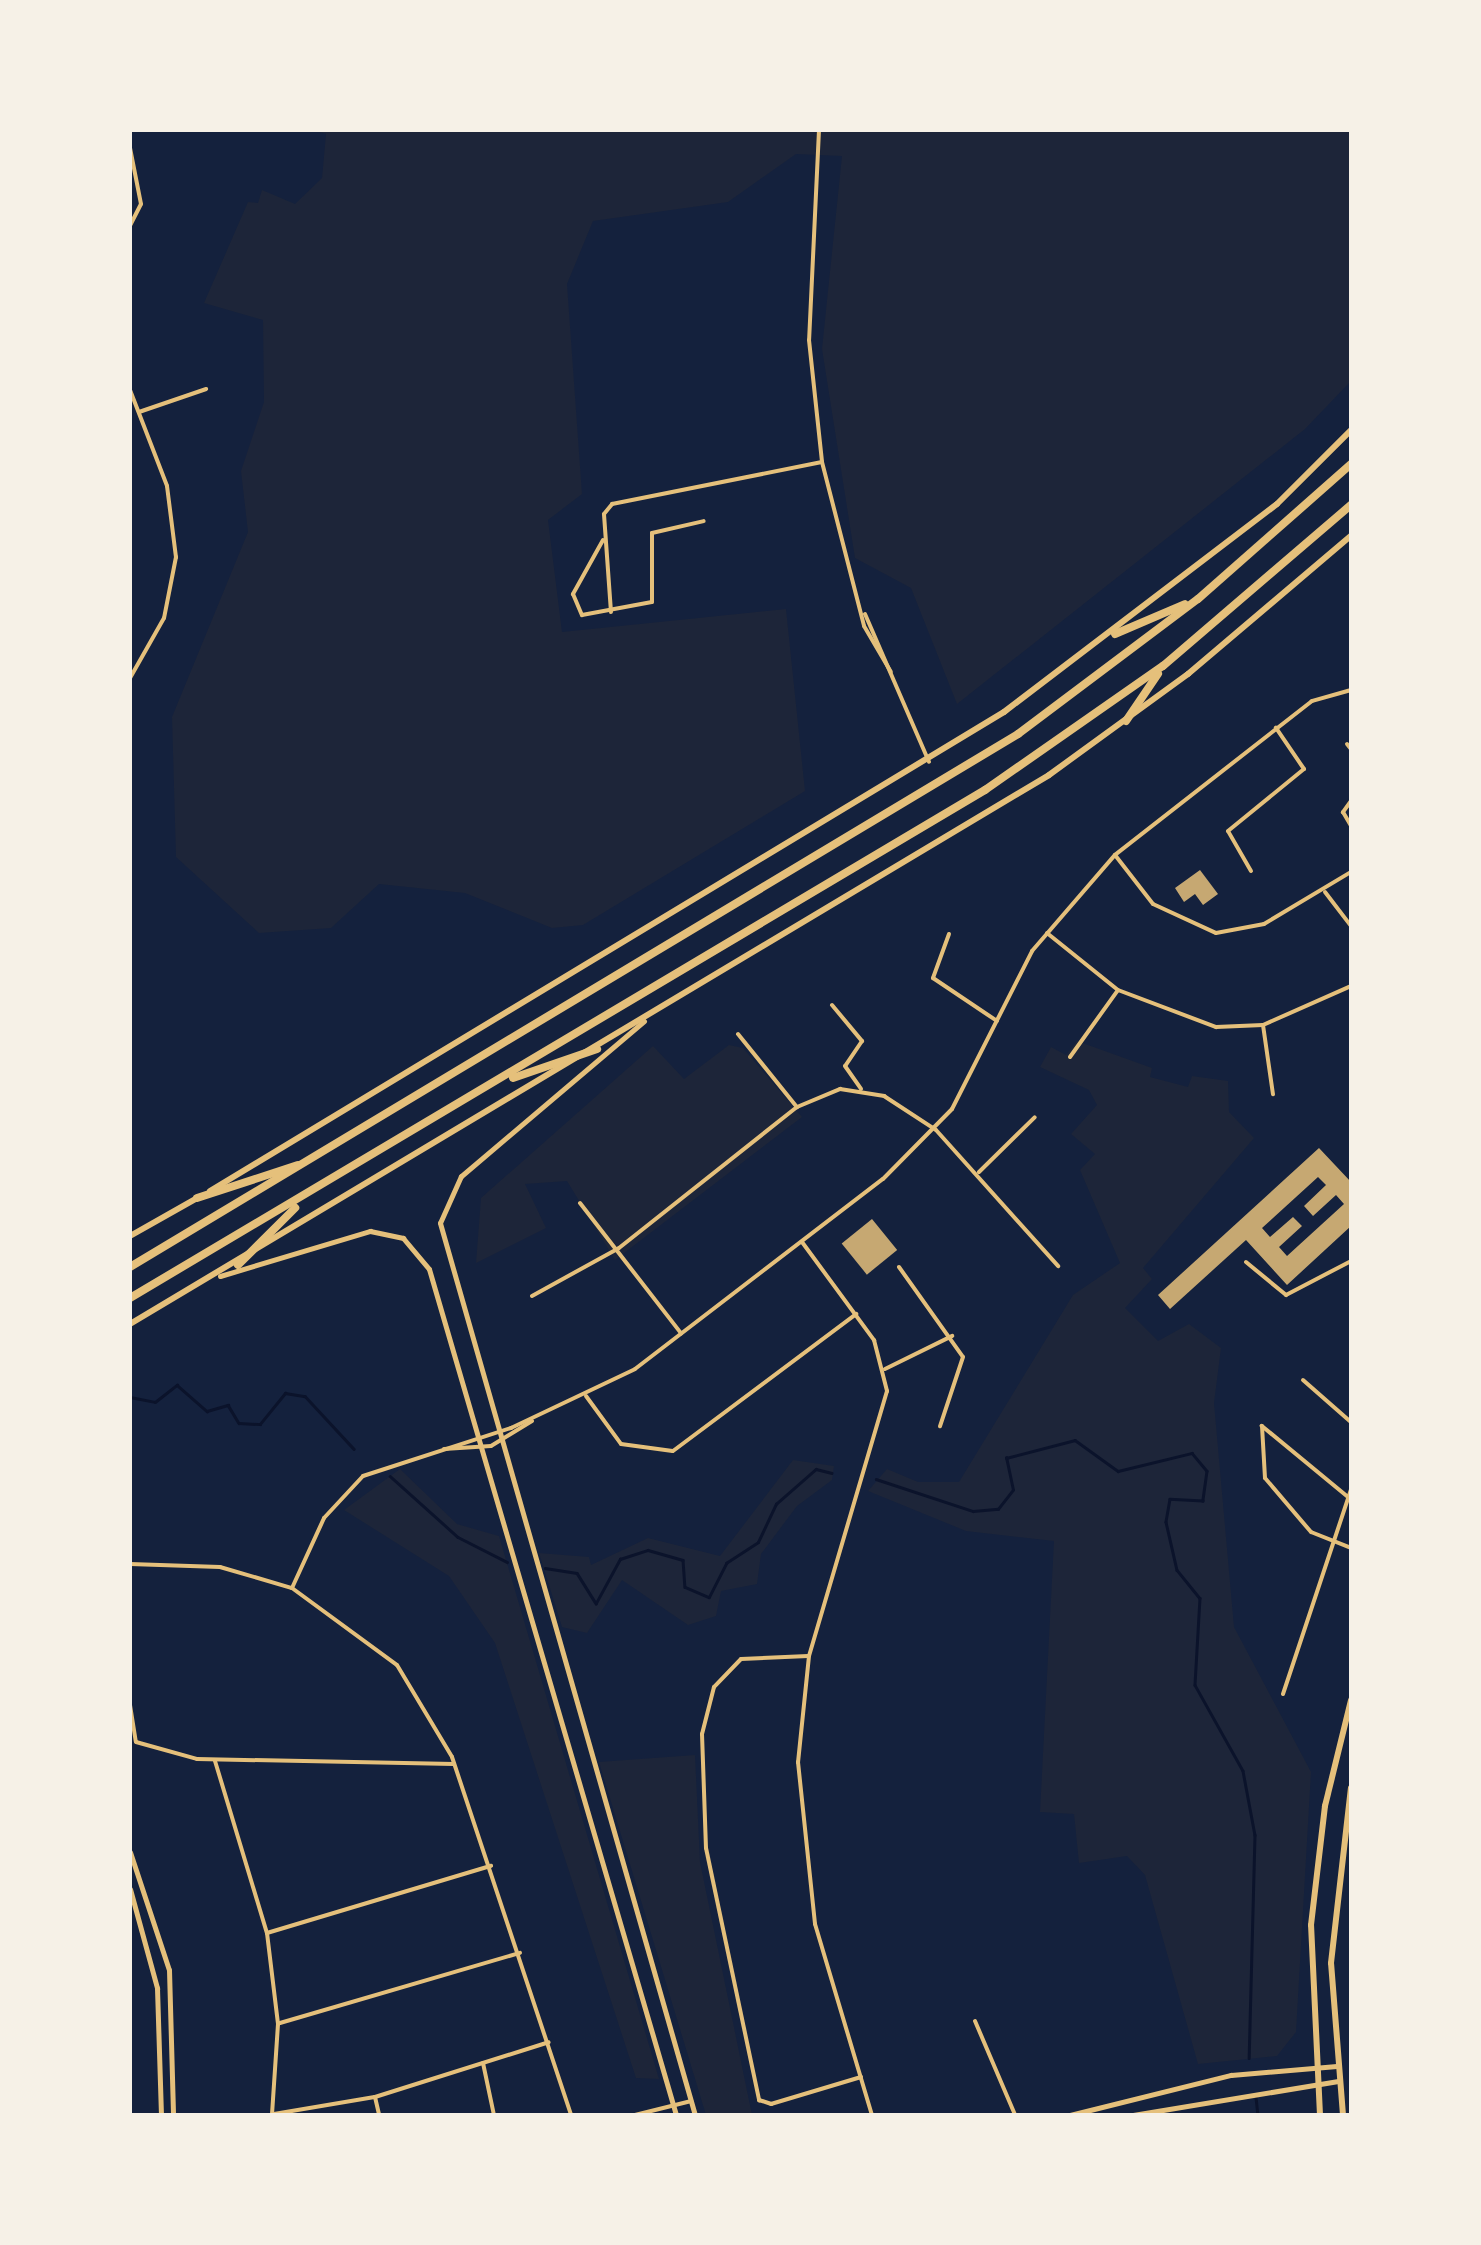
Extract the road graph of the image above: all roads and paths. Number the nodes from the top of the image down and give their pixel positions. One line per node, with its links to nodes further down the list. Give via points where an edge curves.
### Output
1 (819, 130): 8 (street, via 808,340)
2 (130, 148): 3 (street, via 141,204)
3 (130, 226)
4 (206, 389): 6 (street)
5 (130, 390): 6 (street)
6 (139, 412): 20 (street, via 170,501 176,573 164,618)
7 (1351, 430): 17 (main road, via 1277,504)
8 (822, 462): 12 (street, via 620,500 604,514); 16 (street)
9 (1351, 464): 14 (highway)
10 (1351, 506): 18 (highway)
11 (704, 521): 15 (street, via 654,531 654,600)
12 (605, 535): 15 (street); 15 (street, via 571,601 582,615)
13 (1351, 536): 22 (main road)
14 (1198, 599): 17 (highway); 49 (highway, via 1018,734)
15 (612, 612)
16 (865, 614): 19 (street); 19 (street, via 880,666)
17 (1115, 634): 24 (main road)
18 (1163, 666): 22 (highway); 43 (highway, via 985,790)
19 (891, 672): 24 (street)
20 (130, 678)
21 (1351, 690): 23 (street, via 1312,701)
22 (1126, 722): 38 (main road)
23 (1276, 728): 27 (street); 28 (street, via 1304,769 1228,831)
24 (929, 762): 51 (main road)
25 (1351, 801): 26 (street, via 1343,812)
26 (1351, 826)
27 (1115, 855): 30 (street, via 1153,904 1216,933 1264,924); 32 (street)
28 (1251, 871)
29 (1351, 872): 30 (street)
30 (1325, 892): 31 (street)
31 (1351, 926)
32 (1047, 933): 35 (street); 37 (street)
33 (949, 934): 37 (street, via 933,978)
34 (1351, 986): 39 (street)
35 (1118, 990): 39 (street, via 1186,1022); 42 (street)
36 (832, 1004): 44 (street, via 862,1041 845,1066)
37 (997, 1021): 48 (street)
38 (644, 1022): 41 (main road); 105 (main road, via 461,1176 440,1224 486,1406)
39 (1264, 1026): 45 (street)
40 (738, 1034): 46 (street)
41 (597, 1050): 43 (highway); 59 (main road)
42 (1070, 1056)
43 (494, 1085): 52 (highway)
44 (861, 1090): 46 (street, via 824,1092); 48 (street)
45 (1273, 1094)
46 (797, 1107): 56 (street)
47 (1034, 1117): 50 (street)
48 (936, 1130): 50 (street); 55 (street)
49 (316, 1159): 51 (highway); 62 (highway)
50 (979, 1172): 61 (street)
51 (196, 1198): 54 (main road)
52 (302, 1200): 59 (highway); 65 (highway)
53 (580, 1202): 56 (street)
54 (130, 1236)
55 (802, 1242): 66 (street); 68 (street)
56 (619, 1248): 64 (street); 68 (street)
57 (1351, 1260): 58 (street, via 1286,1295)
58 (1246, 1262)
59 (238, 1265): 63 (main road)
60 (899, 1266): 69 (street)
61 (1058, 1266)
62 (130, 1267)
63 (220, 1276): 67 (main road); 106 (main road, via 351,1233 403,1238 429,1269)
64 (532, 1296)
65 (130, 1298)
66 (856, 1314): 70 (street); 72 (street, via 673,1451 621,1444)
67 (130, 1324)
68 (681, 1333): 72 (street)
69 (952, 1336): 70 (street); 75 (street, via 964,1367)
70 (885, 1369): 83 (street, via 879,1433)
71 (1303, 1380): 74 (street)
72 (586, 1396): 73 (street)
73 (540, 1414): 76 (street); 76 (street, via 490,1446)
74 (1351, 1422)
75 (940, 1426)
76 (438, 1448): 82 (street, via 384,1464 346,1489)
77 (1351, 1490): 78 (street)
78 (1348, 1497): 79 (street); 79 (street, via 1262,1426 1265,1478 1295,1517)
79 (1331, 1542): 80 (street); 84 (street)
80 (1351, 1548)
81 (130, 1564): 82 (street, via 220,1567)
82 (292, 1588): 88 (street, via 397,1665)
83 (808, 1656): 101 (street, via 798,1762 806,1875); 101 (street, via 741,1660 714,1687 702,1734 706,1848 759,2100 772,2104)
84 (1283, 1694)
85 (1351, 1700): 100 (main road, via 1316,1869)
86 (130, 1705): 87 (street, via 136,1742)
87 (215, 1760): 88 (street); 93 (street)
88 (454, 1764): 91 (street)
89 (1351, 1788): 99 (main road, via 1332,1926)
90 (130, 1852): 109 (main road, via 170,1980)
91 (490, 1866): 93 (street); 94 (street)
92 (130, 1890): 108 (main road, via 157,1988)
93 (267, 1933): 96 (street)
94 (520, 1953): 96 (street); 97 (street)
95 (976, 2021): 119 (street)
96 (278, 2024): 110 (street)
97 (549, 2042): 98 (street); 114 (street)
98 (483, 2063): 104 (street); 113 (street)
99 (1337, 2066): 100 (main road); 102 (main road)
100 (1314, 2068): 103 (main road); 120 (main road, via 1231,2076)
101 (860, 2077): 118 (street)
102 (1338, 2081): 103 (main road); 123 (main road)
103 (1316, 2084): 121 (main road, via 1235,2092); 122 (main road)
104 (376, 2097): 107 (street); 112 (street)
105 (691, 2101): 106 (street); 117 (main road)
106 (672, 2105): 115 (street); 116 (main road)
107 (336, 2108): 110 (street); 111 (street)
108 (161, 2115)
109 (173, 2115)
110 (272, 2115)
111 (336, 2115)
112 (380, 2115)
113 (494, 2115)
114 (571, 2115)
115 (635, 2115)
116 (676, 2115)
117 (695, 2115)
118 (872, 2115)
119 (1016, 2115)
120 (1070, 2115)
121 (1132, 2115)
122 (1320, 2115)
123 (1343, 2115)

